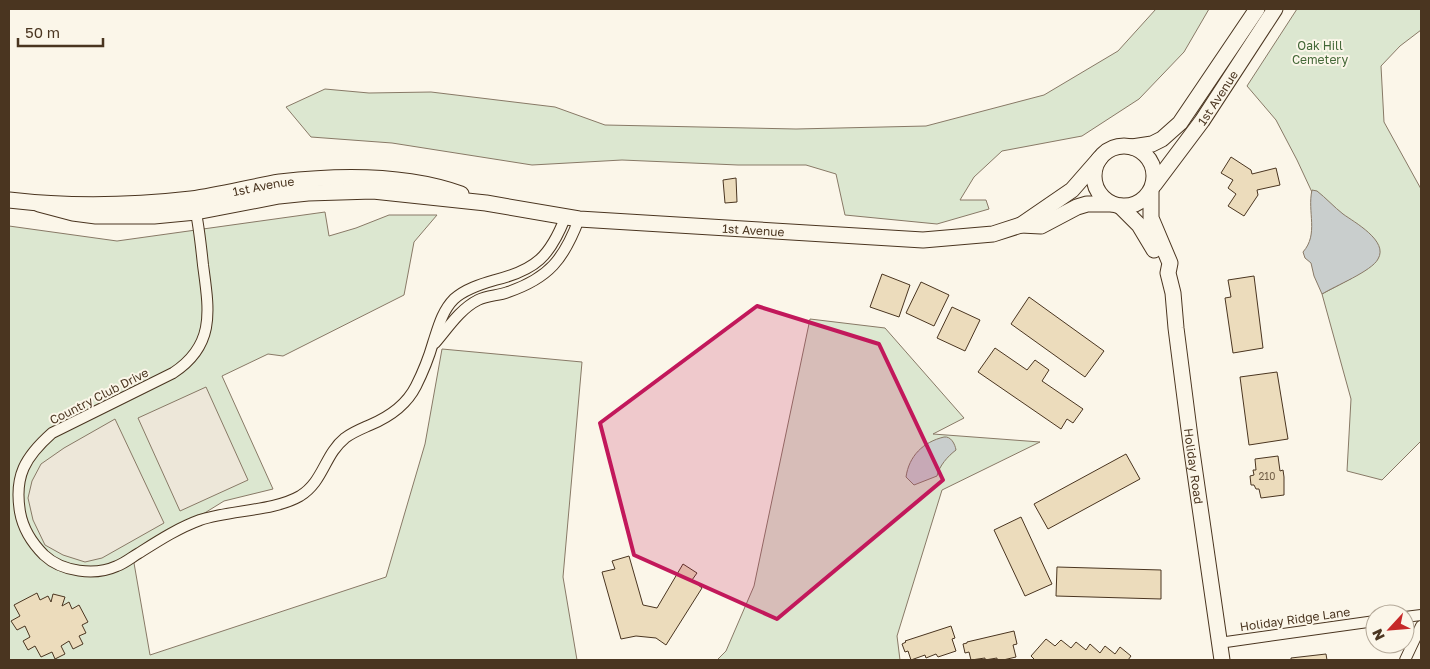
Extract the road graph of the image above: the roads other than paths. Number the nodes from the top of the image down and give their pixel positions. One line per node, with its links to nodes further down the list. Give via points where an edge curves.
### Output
1 (1257, 9): 3 (main road, 1st Avenue, via 1180,124 1152,144)
2 (1275, 9): 5 (main road, 1st Avenue, via 1202,121)
3 (1132, 147): 4 (main road, via 1115,148); 5 (main road, via 1148,157 1153,166)
4 (1100, 158): 8 (main road, via 1094,174 1095,184 1104,199); 10 (main road, 1st Avenue, via 1072,190)
5 (1152, 188): 8 (main road, via 1138,203); 11 (main road, Holiday Road, via 1151,218 1170,263)
6 (9, 200): 7 (main road, 1st Avenue, via 39,204)
7 (195, 205): 9 (main road, 1st Avenue, via 280,182 344,178 398,180 427,185 486,204); 12 (street, Country Club Drive, via 209,306 203,342 186,364 172,374 52,433 26,461 18,495 21,515 27,533 50,561 83,572 118,566 192,523 290,501 302,495 321,475 328,459 344,438 386,418 408,398)
8 (1116, 205): 10 (main road, 1st Avenue, via 1087,204 1041,226); 11 (main road, Holiday Road, via 1146,235)
9 (572, 218): 10 (main road, 1st Avenue, via 923,240 993,234); 12 (street, Country Club Drive, via 538,261 523,271 483,283 454,300 444,313); 12 (street, Country Club Drive, via 570,242 551,268 520,288 485,297 470,305)
10 (1021, 225)
11 (1168, 273): 15 (main road, Holiday Road)
12 (433, 345)
13 (1365, 622): 15 (street, Holiday Ridge Lane)
14 (1421, 626): 17 (street)
15 (1219, 643): 16 (main road, Holiday Road)
16 (1222, 660)
17 (1405, 660)

